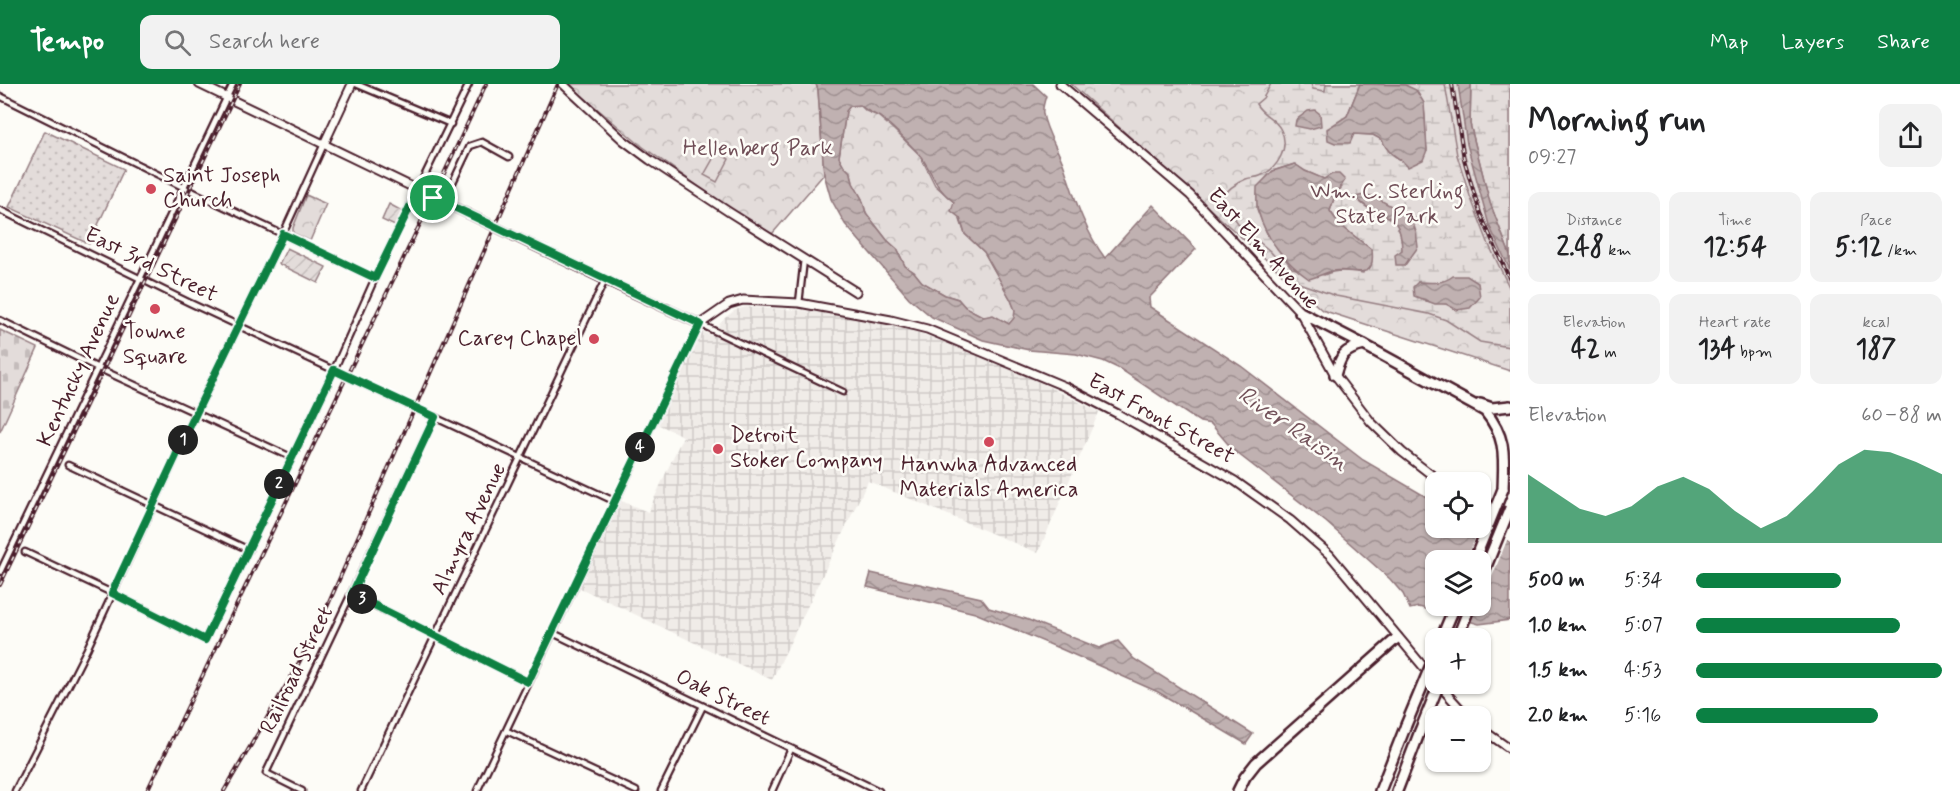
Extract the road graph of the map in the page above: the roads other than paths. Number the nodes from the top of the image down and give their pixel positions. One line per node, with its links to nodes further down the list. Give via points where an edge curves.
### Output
1 (199, 84): 8 (street)
2 (233, 84): 8 (street, Kentucky Avenue)
3 (354, 84): 9 (street); 10 (street)
4 (469, 84): 9 (street)
5 (563, 84): 17 (street, via 623,140)
6 (1060, 84): 23 (street, East Elm Avenue, via 1190,195)
7 (0, 96): 12 (street)
8 (227, 98): 10 (street); 12 (street, Kentucky Avenue)
9 (451, 124): 13 (street)
10 (324, 144): 13 (street); 16 (street)
11 (509, 157): 14 (street, via 483,142 470,146)
12 (185, 188): 16 (street); 18 (street, Kentucky Avenue)
13 (418, 190): 14 (street); 19 (street)
14 (443, 203): 20 (street)
15 (0, 210): 18 (street, East 3rd Street)
16 (283, 234): 19 (street); 26 (street)
17 (804, 259): 21 (street); 22 (street)
18 (141, 278): 26 (street, East 3rd Street); 28 (street, Kentucky Avenue)
19 (375, 278): 29 (street)
20 (605, 280): 25 (street); 37 (street, Almyra Avenue)
21 (856, 292)
22 (799, 303): 25 (street, East Front Street, via 743,300 729,304); 56 (street, East Front Street, via 927,329 1066,387 1145,428 1235,480 1290,520 1329,555)
23 (1300, 312): 27 (highway); 30 (street, East Elm Avenue)
24 (0, 320): 28 (street)
25 (700, 324): 31 (street); 42 (street)
26 (239, 325): 29 (street, East 3rd Street); 34 (street)
27 (1365, 345): 30 (highway, via 1345,352); 32 (highway)
28 (98, 368): 34 (street); 51 (street, Kentucky Avenue)
29 (334, 370): 35 (street, East 3rd Street); 36 (street)
30 (1335, 375): 39 (street, East Elm Avenue, via 1385,438)
31 (843, 392)
32 (1467, 400): 33 (highway, via 1492,408); 41 (highway, via 1485,411 1500,434)
33 (1510, 406)
34 (196, 413): 36 (street); 43 (street)
35 (435, 417): 37 (street, East 3rd Street); 53 (street, Railroad Street)
36 (291, 457): 47 (street)
37 (520, 459): 42 (street, East 3rd Street); 55 (street, Almyra Avenue)
38 (68, 465): 43 (street)
39 (1427, 472)
40 (1510, 472): 41 (highway)
41 (1503, 489): 48 (highway, bridge)
42 (614, 501): 54 (street)
43 (153, 504): 47 (street); 52 (street)
44 (1491, 508): 46 (street)
45 (1510, 508): 50 (highway, bridge)
46 (1510, 514)
47 (249, 550): 52 (street, via 205,640)
48 (1478, 550)
49 (25, 552): 52 (street)
50 (1491, 554)
51 (0, 573)
52 (112, 593): 68 (street)
53 (352, 594): 55 (street); 69 (street, Railroad Street, via 266,773)
54 (553, 633): 59 (street); 62 (street, Oak Street)
55 (436, 635): 59 (street); 70 (street, Almyra Avenue)
56 (1397, 638): 57 (street, East Front Street); 76 (highway, via 1256,763)
57 (1425, 670)
58 (1425, 679): 77 (highway, bridge)
59 (528, 682): 64 (street)
60 (1433, 694): 78 (highway, bridge)
61 (1447, 694): 63 (street, East Front Street)
62 (703, 706): 66 (street, Oak Street); 73 (street)
63 (1458, 706)
64 (507, 731): 71 (street); 72 (street)
65 (1491, 736): 67 (street)
66 (791, 749): 74 (street); 75 (street, Oak Street)
67 (1510, 749)
68 (15, 791)
69 (302, 791)
70 (361, 791)
71 (477, 791)
72 (636, 791)
73 (661, 791)
74 (772, 791)
75 (879, 791)
76 (1238, 791)
77 (1380, 791)
78 (1397, 791)

